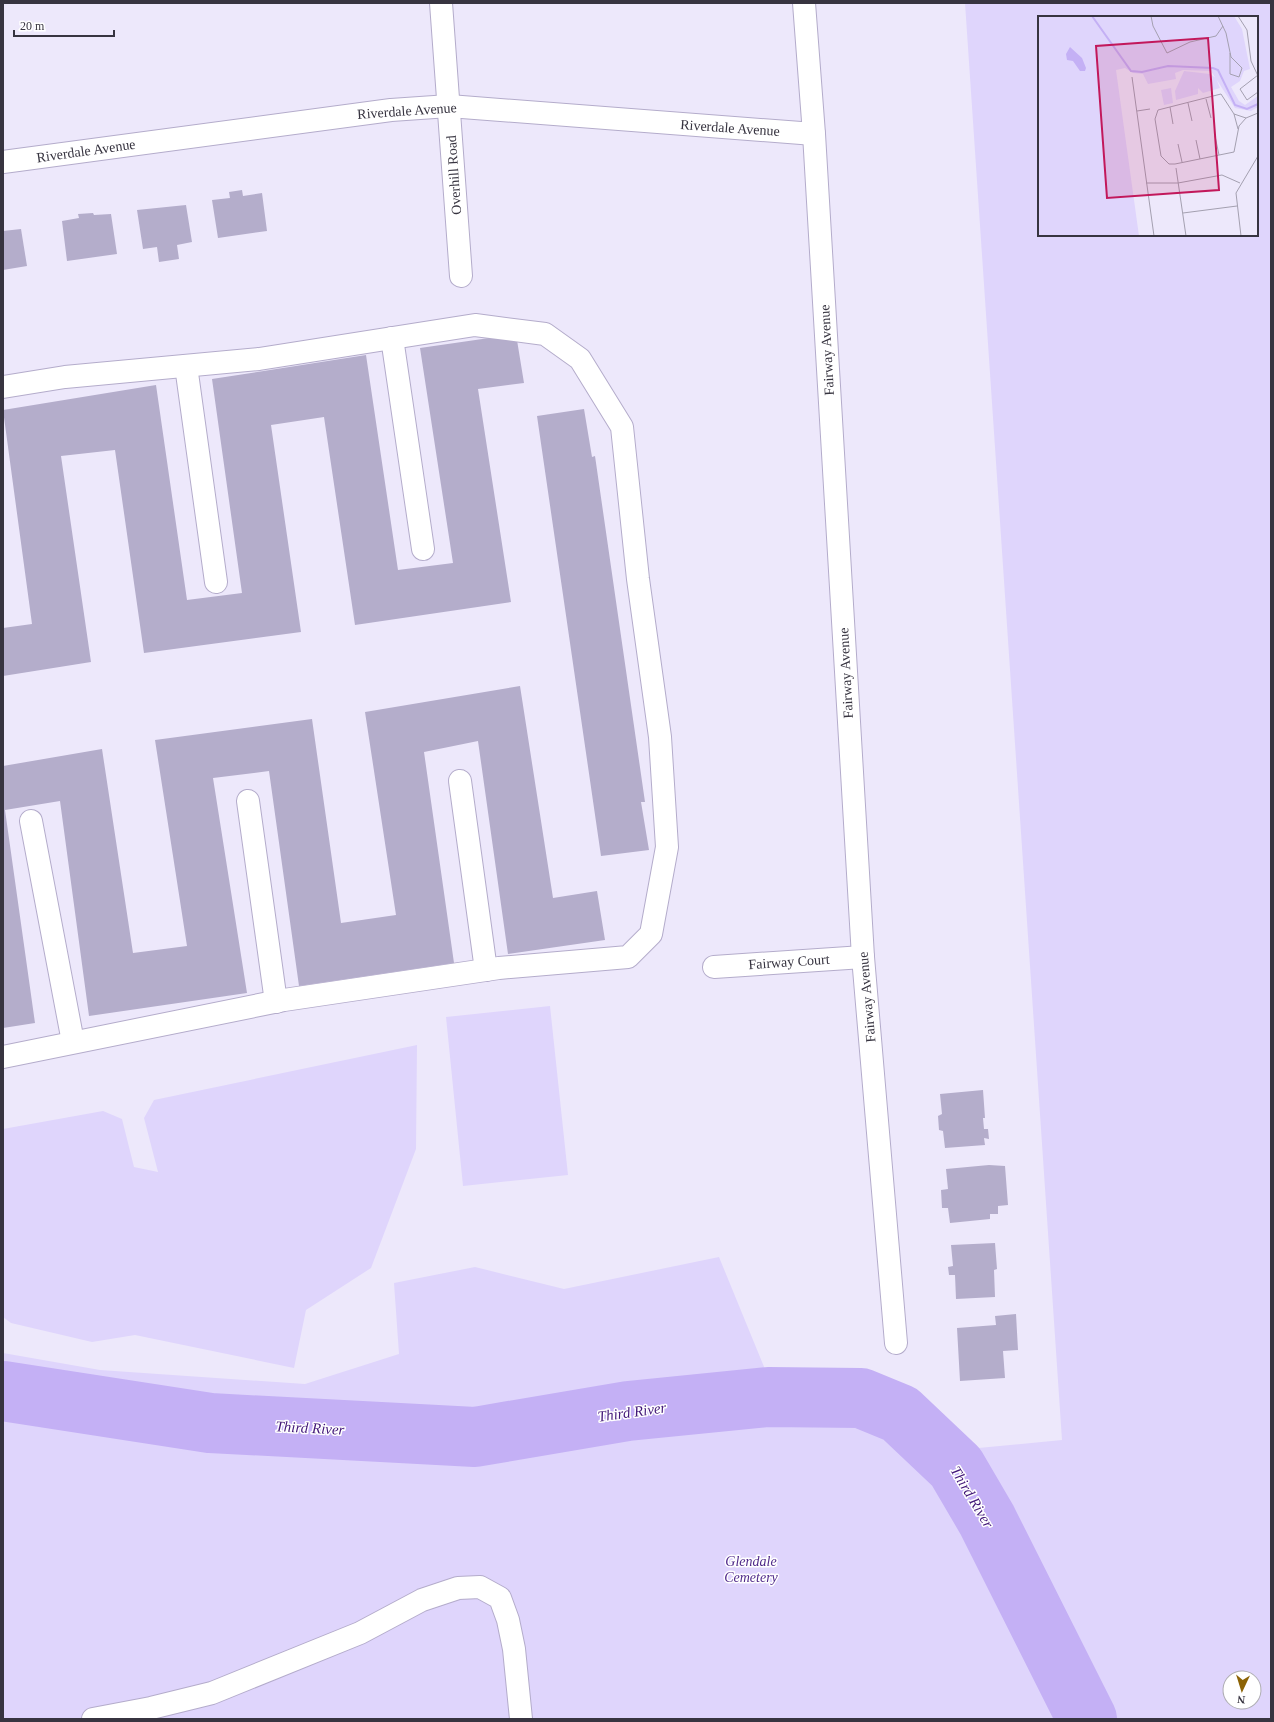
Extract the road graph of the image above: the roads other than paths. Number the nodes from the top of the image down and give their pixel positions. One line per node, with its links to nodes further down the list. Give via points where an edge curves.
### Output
1 (441, 3): 3 (street, Overhill Road)
2 (804, 3): 4 (street, Fairway Avenue)
3 (449, 106): 4 (street, Riverdale Avenue); 5 (street, Riverdale Avenue, via 391,110); 6 (street, Overhill Road)
4 (814, 134): 15 (street, Fairway Avenue)
5 (3, 162)
6 (461, 276)
7 (392, 338): 8 (street, via 259,359); 10 (street); 17 (street, via 475,325 545,334 580,359 622,427 638,579 660,737 667,846 651,934 628,957)
8 (186, 366): 9 (street, via 65,377); 11 (street)
9 (3, 387)
10 (423, 549)
11 (216, 582)
12 (460, 781): 17 (street)
13 (248, 801): 18 (street)
14 (31, 821): 19 (street)
15 (863, 957): 16 (street, Fairway Court); 21 (street, Fairway Avenue)
16 (714, 967)
17 (486, 970): 18 (street)
18 (276, 1002): 19 (street)
19 (73, 1042): 20 (street)
20 (3, 1057)
21 (896, 1344)
22 (93, 1719): 23 (street, via 212,1693 360,1633 422,1600 458,1588 480,1587 500,1598 508,1620 514,1649)
23 (521, 1719)

